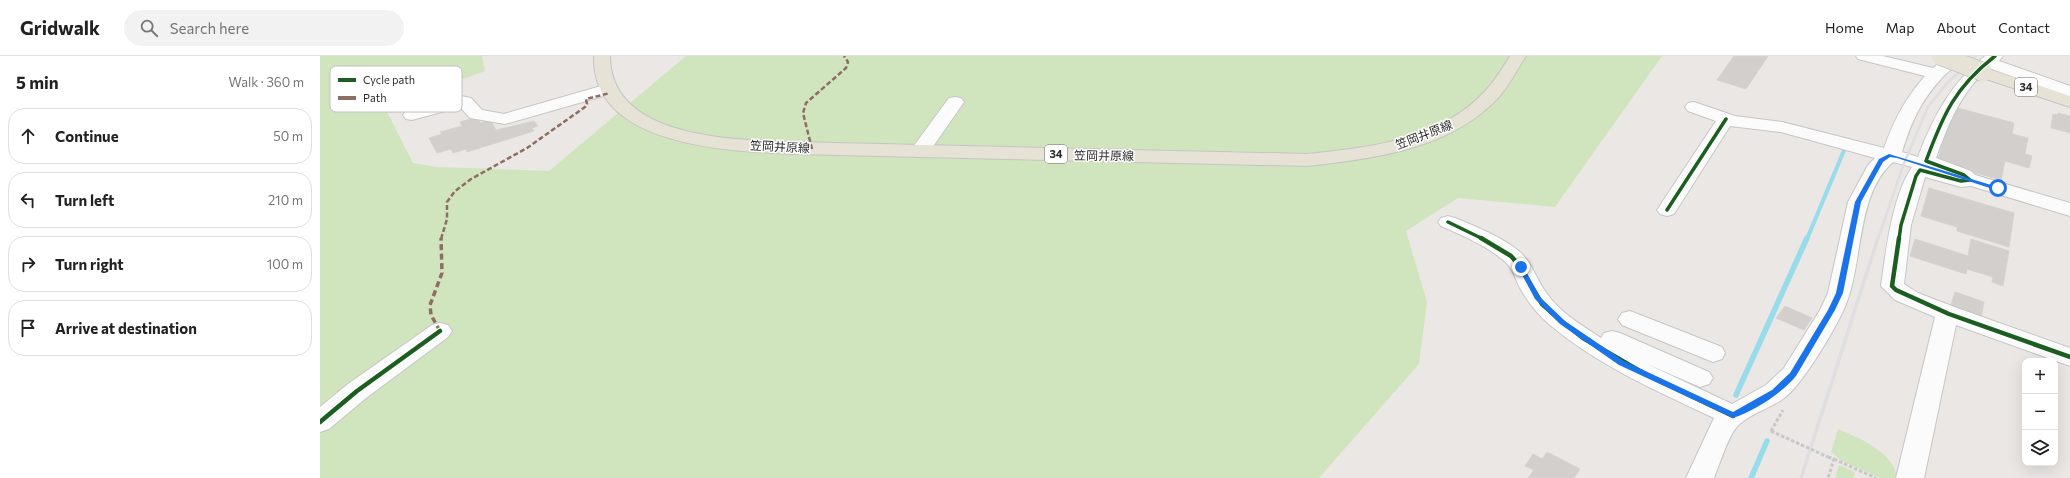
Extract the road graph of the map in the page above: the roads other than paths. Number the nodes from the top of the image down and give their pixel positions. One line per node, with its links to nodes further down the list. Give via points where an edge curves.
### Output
1 (602, 56): 10 (main road, 笠岡井原線 / 34, via 603,78)
2 (1518, 56): 19 (main road, 笠岡井原線 / 34, via 1492,95 1455,124 1410,143 1378,151 1308,160)
3 (1864, 56): 8 (street)
4 (1887, 56): 8 (street)
5 (1941, 56): 7 (main road, 34, bridge)
6 (1958, 56): 9 (street)
7 (1988, 63): 11 (street); 14 (main road, 34); 21 (street, via 1969,77 1950,103 1942,116 1926,161 1964,175)
8 (1909, 67): 9 (street)
9 (1936, 74): 20 (street, via 1913,102 1902,124 1897,143)
10 (608, 89): 12 (street, via 505,119 476,114); 19 (main road, 笠岡井原線 / 34, via 620,105 638,119 685,137 716,143 756,146)
11 (2070, 92)
12 (462, 101)
13 (955, 102): 19 (street)
14 (2070, 102)
15 (1694, 107): 18 (street)
16 (420, 112): 17 (street)
17 (412, 114)
18 (1726, 119): 20 (street, via 1782,127); 22 (street)
19 (920, 151)
20 (1889, 155): 21 (street); 31 (street, via 1878,165 1858,202 1839,293 1832,310 1785,384)
21 (1970, 180): 23 (street); 25 (street, via 1961,181 1920,170 1901,225 1892,286 1899,293)
22 (1667, 210)
23 (2070, 210)
24 (1448, 222): 30 (street, via 1515,258 1537,298 1562,323 1621,363)
25 (1949, 314): 29 (street); 34 (street, via 1945,320)
26 (1630, 319): 30 (street, via 1715,349)
27 (440, 331): 32 (street, via 357,391)
28 (1612, 339): 30 (street)
29 (2070, 356)
30 (1696, 387): 31 (street)
31 (1733, 416): 33 (street, via 1725,422)
32 (320, 422)
33 (1700, 478)
34 (1910, 478)

